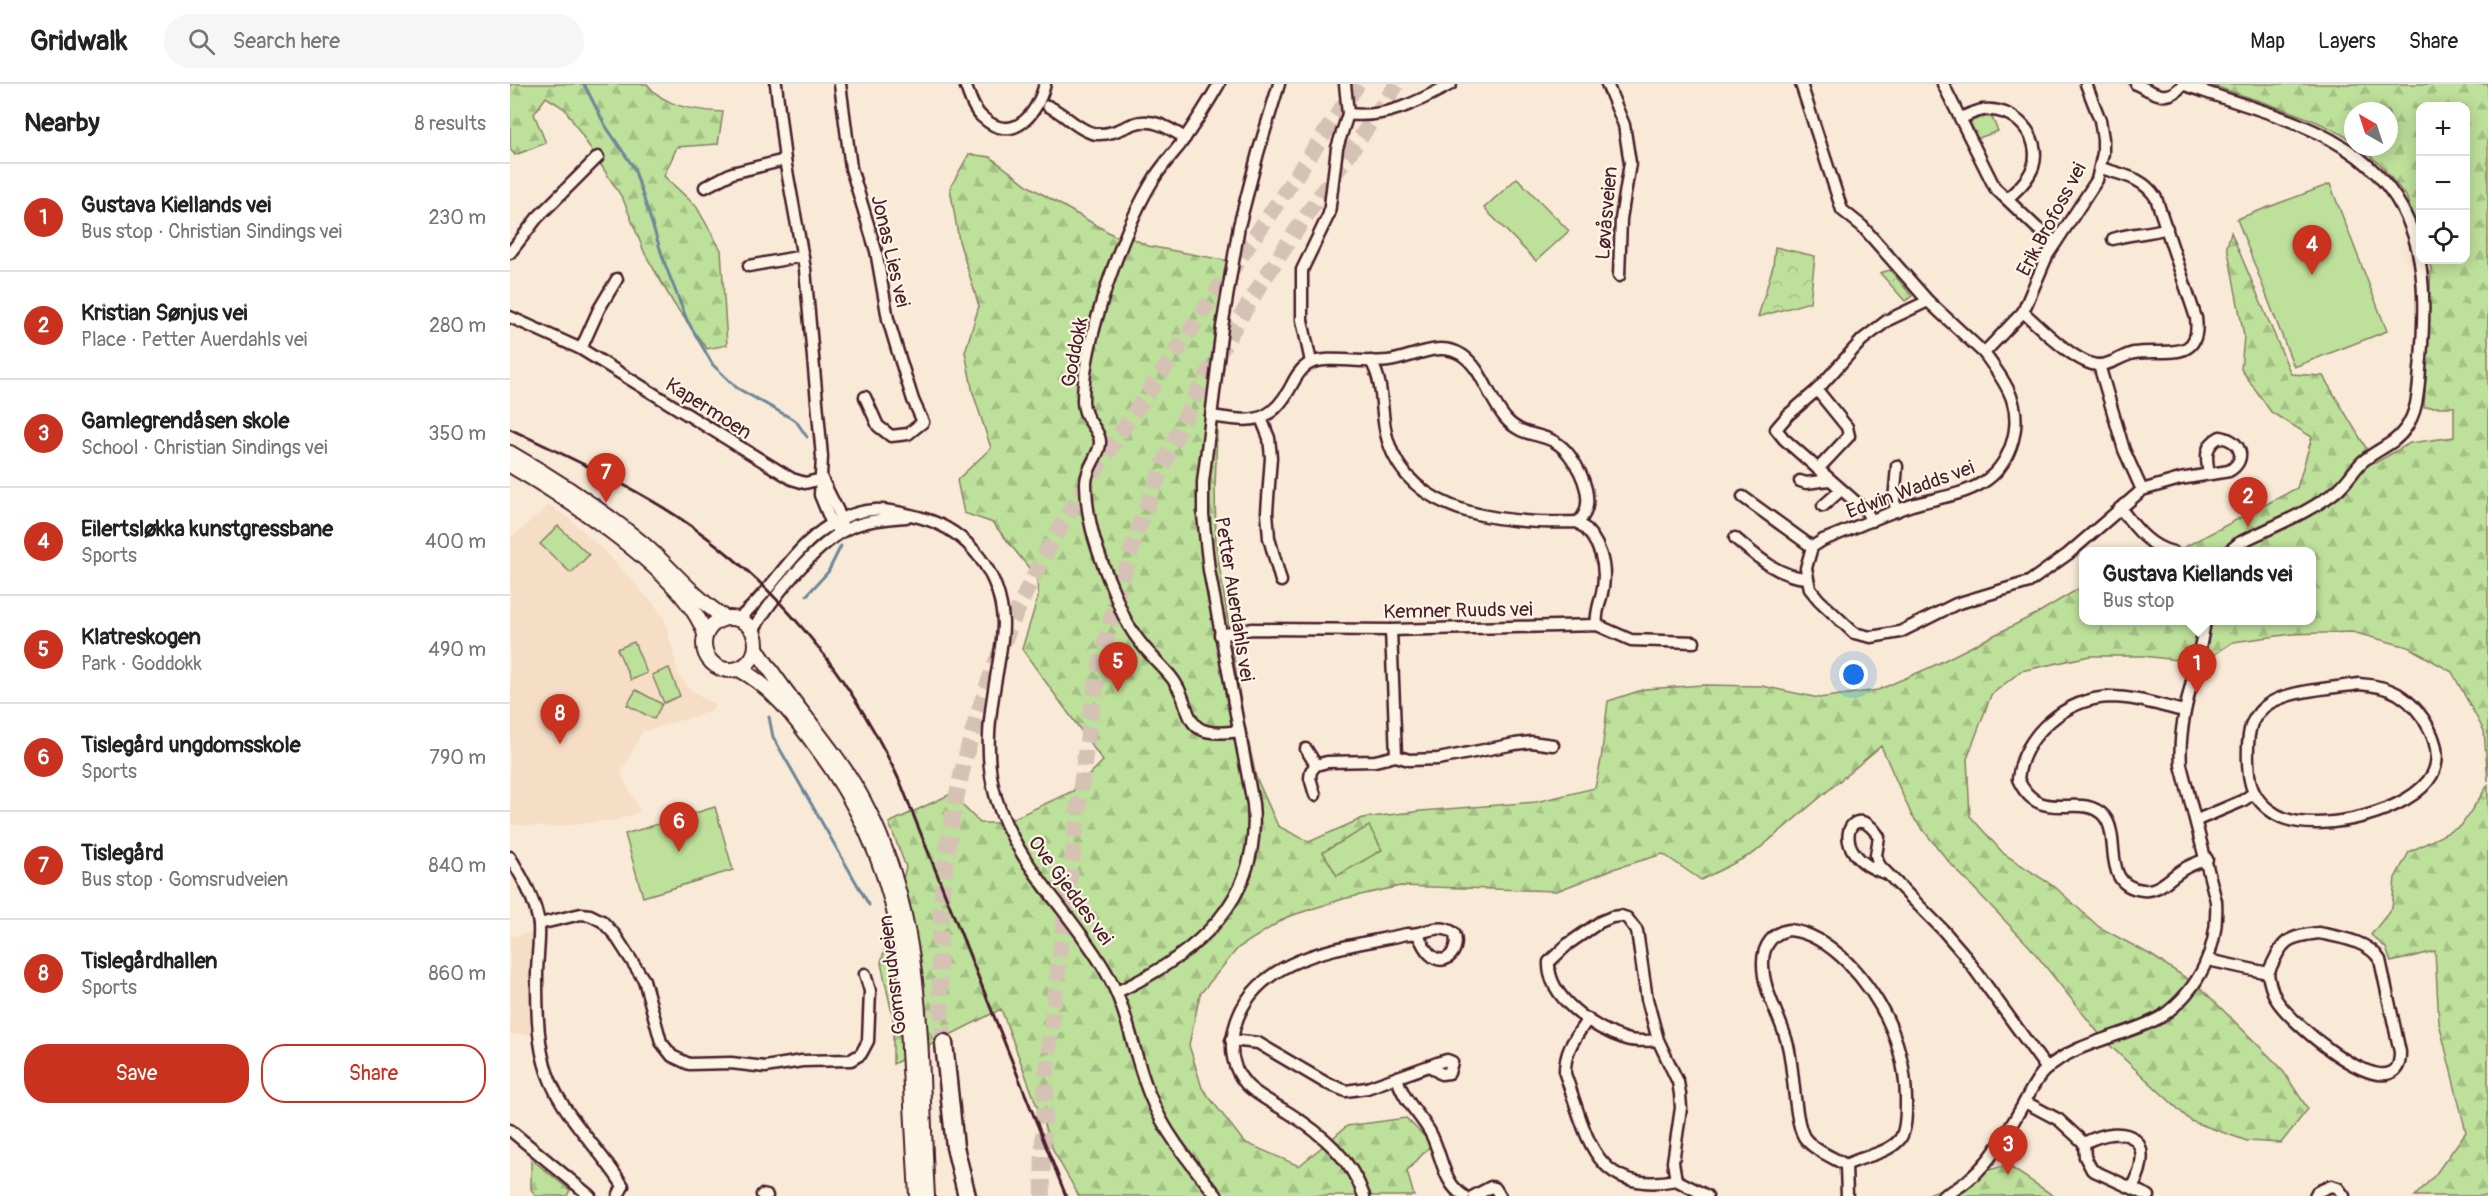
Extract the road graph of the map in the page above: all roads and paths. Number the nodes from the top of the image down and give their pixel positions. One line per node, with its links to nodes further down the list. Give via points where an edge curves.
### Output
1 (777, 84): 20 (street)
2 (840, 84): 41 (street, Jonas Lies vei, via 851,168 876,251 888,319 923,422 908,434 891,435 879,426)
3 (965, 84): 4 (street, via 981,117 1007,128 1030,117 1040,103)
4 (1045, 84)
5 (1219, 84): 18 (street, Goddokk)
6 (1279, 84): 42 (street, Petter Auerdahls vei, via 1239,226)
7 (1346, 84): 16 (street)
8 (1451, 84): 16 (street, via 1392,111)
9 (1607, 84): 30 (street, Løvåsveien, via 1624,125 1630,163 1621,219)
10 (1801, 84): 32 (street, via 1842,210 1873,237)
11 (1943, 84): 17 (street)
12 (2086, 84): 21 (street, Erik Brofoss vei, via 2100,120)
13 (2136, 84): 14 (street, via 2169,96)
14 (2183, 84): 66 (street, via 2311,130 2359,158 2374,171 2401,208 2423,273 2423,333 2416,408 2404,430 2363,462 2327,498)
15 (1048, 106): 18 (street, via 1097,134 1144,121)
16 (1348, 114): 37 (street, via 1337,148 1329,214 1302,270 1302,320)
17 (1961, 118): 23 (street, via 1995,188); 23 (street, via 1983,110 2000,111 2013,116 2032,138 2033,166 2023,185)
18 (1185, 138): 80 (street, Goddokk, via 1156,174 1135,218 1096,324 1083,403 1100,444 1086,483 1096,549 1131,630 1176,682 1195,726 1213,734)
19 (598, 157): 27 (street, via 537,218)
20 (785, 160): 22 (street, via 732,173); 28 (street)
21 (2101, 168): 24 (street, via 2138,180 2150,189); 26 (street, Erik Brofoss vei, via 2089,195)
22 (705, 187)
23 (2007, 199): 26 (street)
24 (2167, 228): 25 (street); 39 (street, via 2196,318 2195,341 2172,352 2132,353)
25 (2113, 238)
26 (2056, 242): 33 (street, Erik Brofoss vei)
27 (510, 252)
28 (803, 256): 29 (street); 49 (street)
29 (749, 266)
30 (1619, 276)
31 (617, 279): 35 (street)
32 (1928, 301): 36 (street); 40 (street, via 1888,320 1862,340)
33 (2023, 312): 36 (street, Erik Brofoss vei); 39 (street, via 2078,358)
34 (510, 317): 35 (street, Kapermoen)
35 (580, 349): 49 (street, Kapermoen, via 782,474 799,482)
36 (1984, 352): 57 (street, Edwin Wadds vei, via 2007,386 2015,407 2014,433 2006,458 1992,476 1973,488)
37 (1311, 362): 38 (street); 43 (street, via 1300,371 1280,405)
38 (1371, 362): 61 (street, via 1381,382 1381,408 1389,443 1400,466 1416,485 1434,498 1471,512 1522,521); 61 (street, via 1407,358 1439,348 1460,354 1474,368 1506,419 1527,432 1557,441 1568,452 1587,496 1587,511)
39 (2098, 365): 53 (street, via 2124,450)
40 (1817, 390): 47 (street, via 1847,427 1849,436); 47 (street, via 1776,429)
41 (864, 397)
42 (1211, 416): 43 (street); 75 (street, Petter Auerdahls vei, via 1203,515)
43 (1261, 418): 68 (street, via 1271,457 1269,538)
44 (510, 453): 69 (main road, via 611,519 657,556 708,606)
45 (510, 465): 74 (main road, via 589,515 650,564 688,602)
46 (1897, 466): 57 (street)
47 (1818, 469): 50 (street)
48 (2209, 474): 53 (street)
49 (822, 479): 60 (street, via 820,495)
50 (1829, 480): 51 (street); 52 (street)
51 (1800, 481)
52 (1841, 489): 55 (street); 59 (street)
53 (2142, 490): 56 (street)
54 (1743, 497): 64 (street)
55 (1823, 506)
56 (2120, 508): 65 (street, via 2141,534); 67 (street, via 2029,582 1956,604 1900,632 1871,637 1854,633 1819,600)
57 (1897, 511): 59 (street, Edwin Wadds vei)
58 (912, 516): 60 (street, Ove Gjeddes vei, via 876,509); 62 (street, Ove Gjeddes vei, via 875,520); 96 (street, Ove Gjeddes vei, via 942,526 964,540 995,584 1003,625 989,727 995,795 1025,861 1094,953)
59 (1872, 521): 64 (street, Edwin Wadds vei)
60 (836, 522): 62 (street); 69 (street, Ove Gjeddes vei, via 809,542 764,594)
61 (1578, 522): 70 (street, via 1593,539 1604,567)
62 (841, 532): 73 (street, Ove Gjeddes vei, via 797,572)
63 (1735, 538): 67 (street, via 1778,570 1793,578)
64 (1812, 547): 67 (street, via 1806,561)
65 (2159, 547)
66 (2234, 547)
67 (1807, 579)
68 (1281, 581)
69 (731, 618): 73 (main road); 74 (main road, via 715,622)
70 (1597, 625): 72 (street, Kemner Ruuds vei); 76 (street, Kemner Ruuds vei, via 1631,640)
71 (2204, 625): 79 (street)
72 (1391, 630): 75 (street, Kemner Ruuds vei, via 1252,629); 83 (street)
73 (753, 631): 77 (main road)
74 (705, 634): 78 (main road, via 704,647 712,663 723,669)
75 (1220, 635): 80 (street, Petter Auerdahls vei)
76 (1694, 642)
77 (756, 648): 78 (main road, via 750,661); 113 (main road, Gomsrudveien, via 851,780 880,835 895,875 911,940 917,995)
78 (739, 669): 112 (main road, Gomsrudveien, via 773,692 819,751 854,805 885,879 904,965)
79 (2184, 711): 87 (street, via 2181,765); 89 (street, via 2111,697 2078,705 2037,733 2023,755 2018,779 2030,798 2040,804 2099,811 2109,823 2118,876 2134,888 2158,888 2180,871)
80 (1239, 731): 96 (street, Petter Auerdahls vei, via 1254,828 1243,883 1208,932 1150,976)
81 (1552, 745): 83 (street, via 1531,742 1438,759 1409,760)
82 (1306, 749): 84 (street)
83 (1396, 756): 84 (street)
84 (1316, 765): 86 (street, via 1311,771)
85 (2254, 793): 85 (street, via 2268,809 2287,819 2337,822 2368,816 2402,800 2428,781 2437,754 2433,739 2411,704 2380,687 2359,684 2280,698 2265,707 2250,730 2248,762); 87 (street)
86 (1315, 795)
87 (2197, 820): 89 (street)
88 (510, 857): 91 (street, via 525,884)
89 (2207, 859): 93 (street, via 2217,918)
90 (1885, 873): 90 (street, via 1876,855 1879,837 1866,824 1854,823 1848,830 1850,847 1866,863); 102 (street, via 1962,952)
91 (539, 924): 95 (street, via 581,914 597,917 615,935 644,980 661,1042 672,1056 689,1064 765,1066 851,1060 861,1054 868,1041 870,991); 111 (street, via 537,975 543,1060 572,1117 623,1186)
92 (1418, 935): 98 (street, via 1407,934 1317,954 1290,964 1263,982 1247,1001)
93 (2208, 960): 94 (street); 102 (street, via 2190,990 2161,1017 2066,1056)
94 (2268, 973): 94 (street, via 2276,999 2285,1011 2325,1048 2376,1074 2387,1074 2399,1064 2400,1052 2383,971 2375,952 2344,938 2319,933 2300,935 2278,949)
95 (865, 974)
96 (1117, 992): 115 (street, Ove Gjeddes vei, via 1149,1095 1162,1122)
97 (1588, 1018): 99 (street, via 1628,1040); 99 (street, via 1558,995 1551,982 1549,962 1600,922 1621,916 1637,930 1647,999); 108 (street, via 1564,1060 1565,1074 1598,1161 1630,1184 1645,1186)
98 (1232, 1040): 103 (street, via 1258,1043 1346,1091); 116 (street, via 1235,1065 1246,1084 1330,1144 1353,1172)
99 (1658, 1040): 108 (street, via 1680,1095 1673,1162)
100 (944, 1043): 114 (highway, via 956,1147)
101 (1430, 1066): 103 (street)
102 (2047, 1069): 104 (street)
103 (1397, 1077): 117 (street, via 1400,1088 1431,1133 1452,1186)
104 (2025, 1102): 106 (street, via 2059,1120); 122 (street, via 1983,1167)
105 (510, 1130): 110 (street)
106 (2084, 1143): 109 (street, via 2085,1157 2092,1170); 109 (street, via 2112,1134 2127,1135 2136,1141 2143,1157)
107 (1846, 1165): 107 (street, via 1892,1146 1900,1138 1906,1107 1898,1043 1881,1005 1841,956 1801,931 1781,931 1766,946 1762,962 1772,1005 1788,1045 1802,1131 1812,1145); 121 (street)
108 (1676, 1180): 120 (street)
109 (2133, 1187): 123 (street)
110 (590, 1196)
111 (618, 1196)
112 (916, 1196)
113 (927, 1196)
114 (967, 1196)
115 (1217, 1196)
116 (1364, 1196)
117 (1464, 1196)
118 (1473, 1196): 119 (street, via 1491,1187)
119 (1500, 1196)
120 (1707, 1196)
121 (1847, 1196)
122 (1942, 1196)
123 (2149, 1196)
124 (2314, 1196): 125 (street, via 2331,1186)
125 (2344, 1196)

